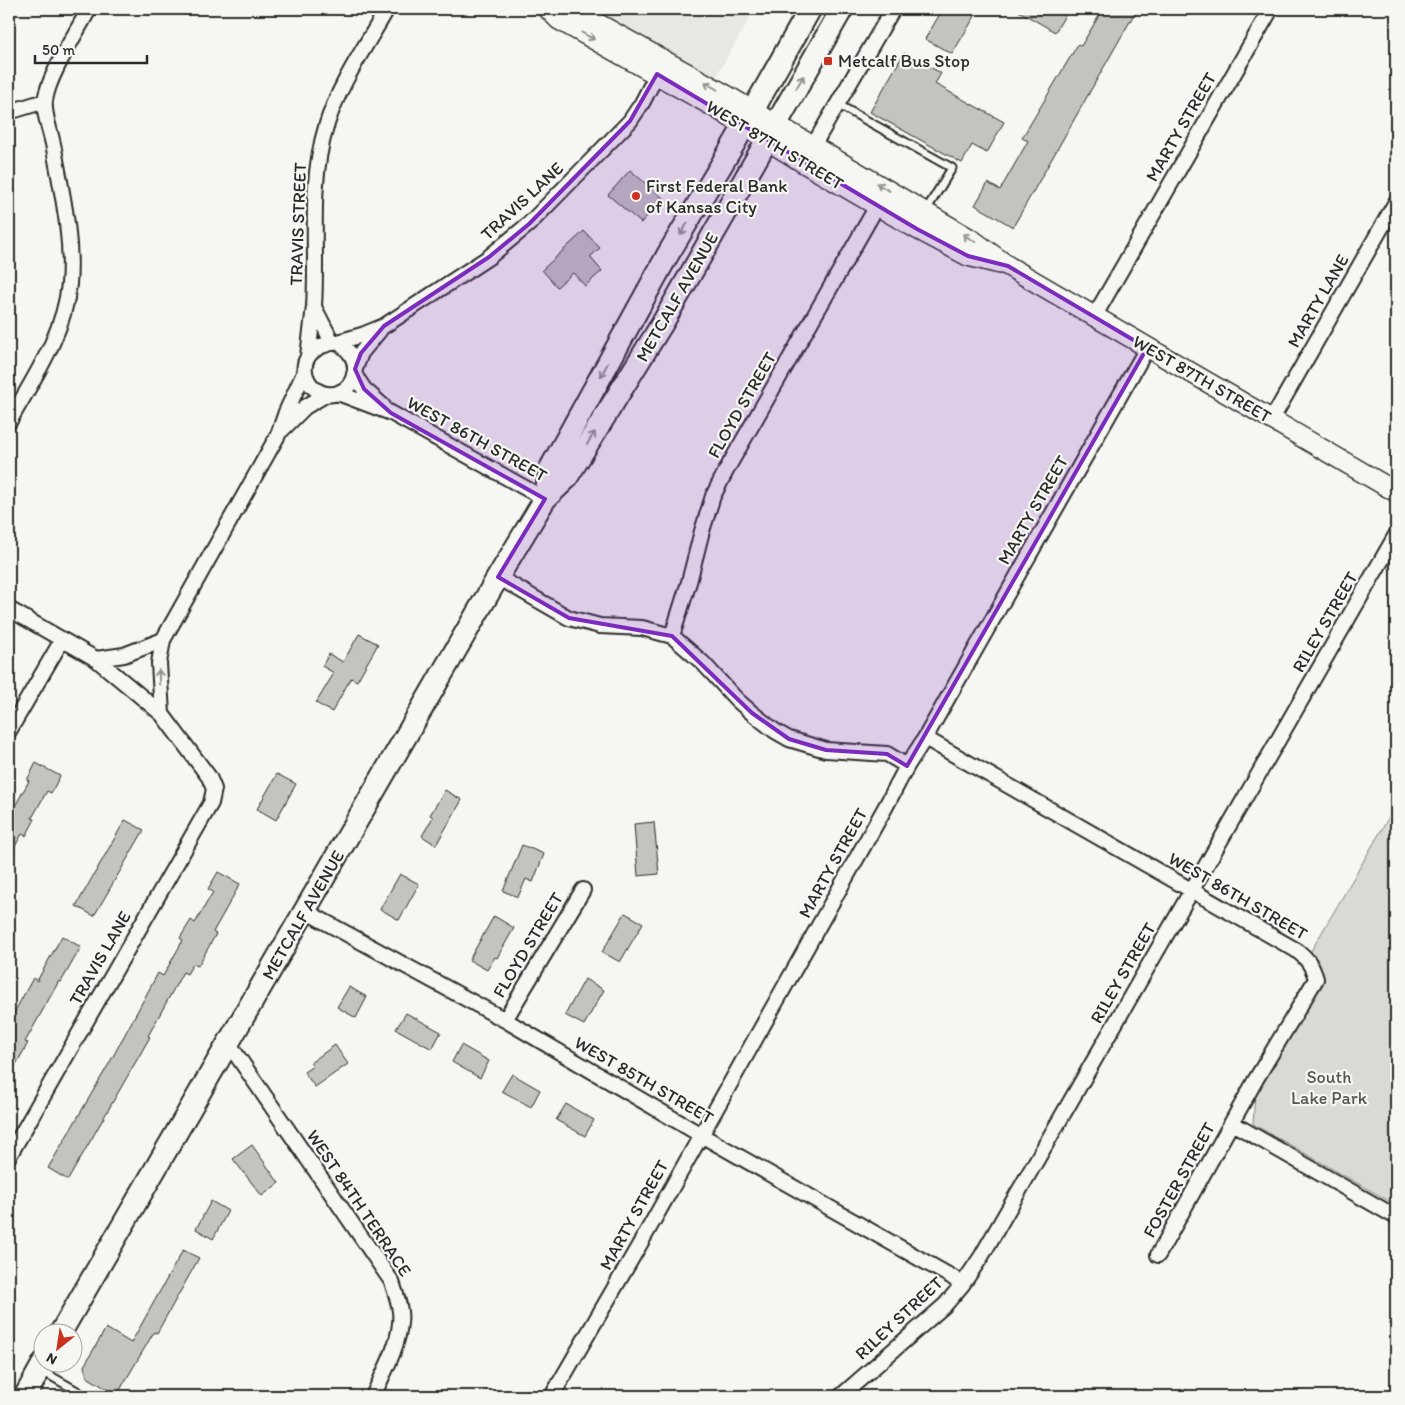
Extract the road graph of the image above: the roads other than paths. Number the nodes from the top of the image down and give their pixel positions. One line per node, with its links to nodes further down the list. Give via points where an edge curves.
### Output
1 (90, 9): 10 (street, via 52,77)
2 (387, 9): 20 (street, TRAVIS STREET, via 337,98 318,157 314,192)
3 (548, 9): 9 (street, WEST 87TH STREET, one-way to 9, via 559,20)
4 (572, 9): 13 (street, WEST 87TH STREET, one-way to 4, via 667,61)
5 (810, 9): 13 (main road, METCALF AVENUE)
6 (842, 9): 14 (main road, METCALF AVENUE, one-way to 6)
7 (893, 9): 11 (street)
8 (1271, 9): 21 (street, MARTY STREET)
9 (657, 74): 13 (street, WEST 87TH STREET); 22 (street, TRAVIS LANE, via 630,122 529,224 488,257)
10 (45, 102): 12 (street); 31 (street, via 68,237 69,286 51,348)
11 (837, 104): 15 (street); 18 (lane, via 952,168)
12 (9, 112)
13 (748, 119): 14 (street, WEST 87TH STREET); 34 (main road, METCALF AVENUE, one-way to 34, via 667,256 550,469)
14 (771, 133): 15 (street, WEST 87TH STREET); 17 (street, WEST 87TH STREET); 34 (main road, METCALF AVENUE, one-way to 14, via 566,479 662,324)
15 (813, 146): 18 (street, WEST 87TH STREET, one-way to 15)
16 (1396, 202): 30 (street, MARTY LANE)
17 (877, 206): 19 (street, WEST 87TH STREET, via 968,256); 38 (street, FLOYD STREET, via 713,496)
18 (925, 212): 19 (street, WEST 87TH STREET, one-way to 18)
19 (1008, 266): 21 (street, WEST 87TH STREET)
20 (314, 306): 23 (street, TRAVIS STREET); 25 (street, TRAVIS STREET)
21 (1094, 317): 24 (street, WEST 87TH STREET)
22 (384, 326): 23 (street, TRAVIS LANE); 27 (street, TRAVIS LANE, via 361,353)
23 (335, 342): 25 (street, via 320,346); 27 (street, via 350,353)
24 (1147, 348): 30 (street, WEST 87TH STREET); 44 (street, MARTY STREET)
25 (308, 356): 26 (street)
26 (304, 370): 28 (street, via 310,385 316,390); 32 (street)
27 (355, 371): 28 (street, via 350,384); 29 (street, WEST 86TH STREET, via 364,389)
28 (332, 393): 29 (street, WEST 86TH STREET); 32 (street, via 305,406)
29 (391, 413): 34 (street, WEST 86TH STREET)
30 (1272, 419): 33 (street, WEST 87TH STREET)
31 (9, 422)
32 (278, 435): 40 (street)
33 (1396, 492)
34 (545, 499): 36 (main road, METCALF AVENUE)
35 (1396, 535): 47 (street, RILEY STREET)
36 (498, 577): 38 (street, via 569,618 600,626 642,628); 48 (main road, METCALF AVENUE)
37 (9, 609): 39 (street)
38 (672, 636): 45 (street, via 752,713 782,735 826,750 887,754)
39 (62, 640): 41 (street); 43 (street)
40 (163, 640): 41 (street, via 124,655); 42 (street, one-way to 40, via 159,663)
41 (96, 660): 42 (street)
42 (162, 714): 53 (street, TRAVIS LANE, via 209,777 214,789 211,803)
43 (9, 731)
44 (925, 738): 45 (street, MARTY STREET); 47 (street, WEST 86TH STREET)
45 (907, 766): 52 (street, MARTY STREET)
46 (582, 890): 49 (street, FLOYD STREET)
47 (1192, 890): 51 (street, WEST 86TH STREET, via 1296,950 1307,958 1316,979); 56 (street, RILEY STREET)
48 (306, 911): 49 (street, WEST 85TH STREET); 50 (main road, METCALF AVENUE)
49 (505, 1020): 52 (street, WEST 85TH STREET)
50 (228, 1044): 57 (main road, METCALF AVENUE); 62 (street, WEST 84TH TERRACE, via 392,1282 401,1322 398,1337)
51 (1232, 1123): 54 (street); 55 (street, FOSTER STREET)
52 (701, 1135): 56 (street, WEST 85TH STREET, via 952,1277); 63 (street, MARTY STREET)
53 (9, 1156)
54 (1396, 1217)
55 (1158, 1255)
56 (962, 1286): 64 (street, RILEY STREET, via 935,1315)
57 (67, 1322)
58 (39, 1372): 60 (main road)
59 (51, 1372): 61 (lane)
60 (25, 1396)
61 (86, 1396)
62 (373, 1396)
63 (552, 1396)
64 (841, 1396)

